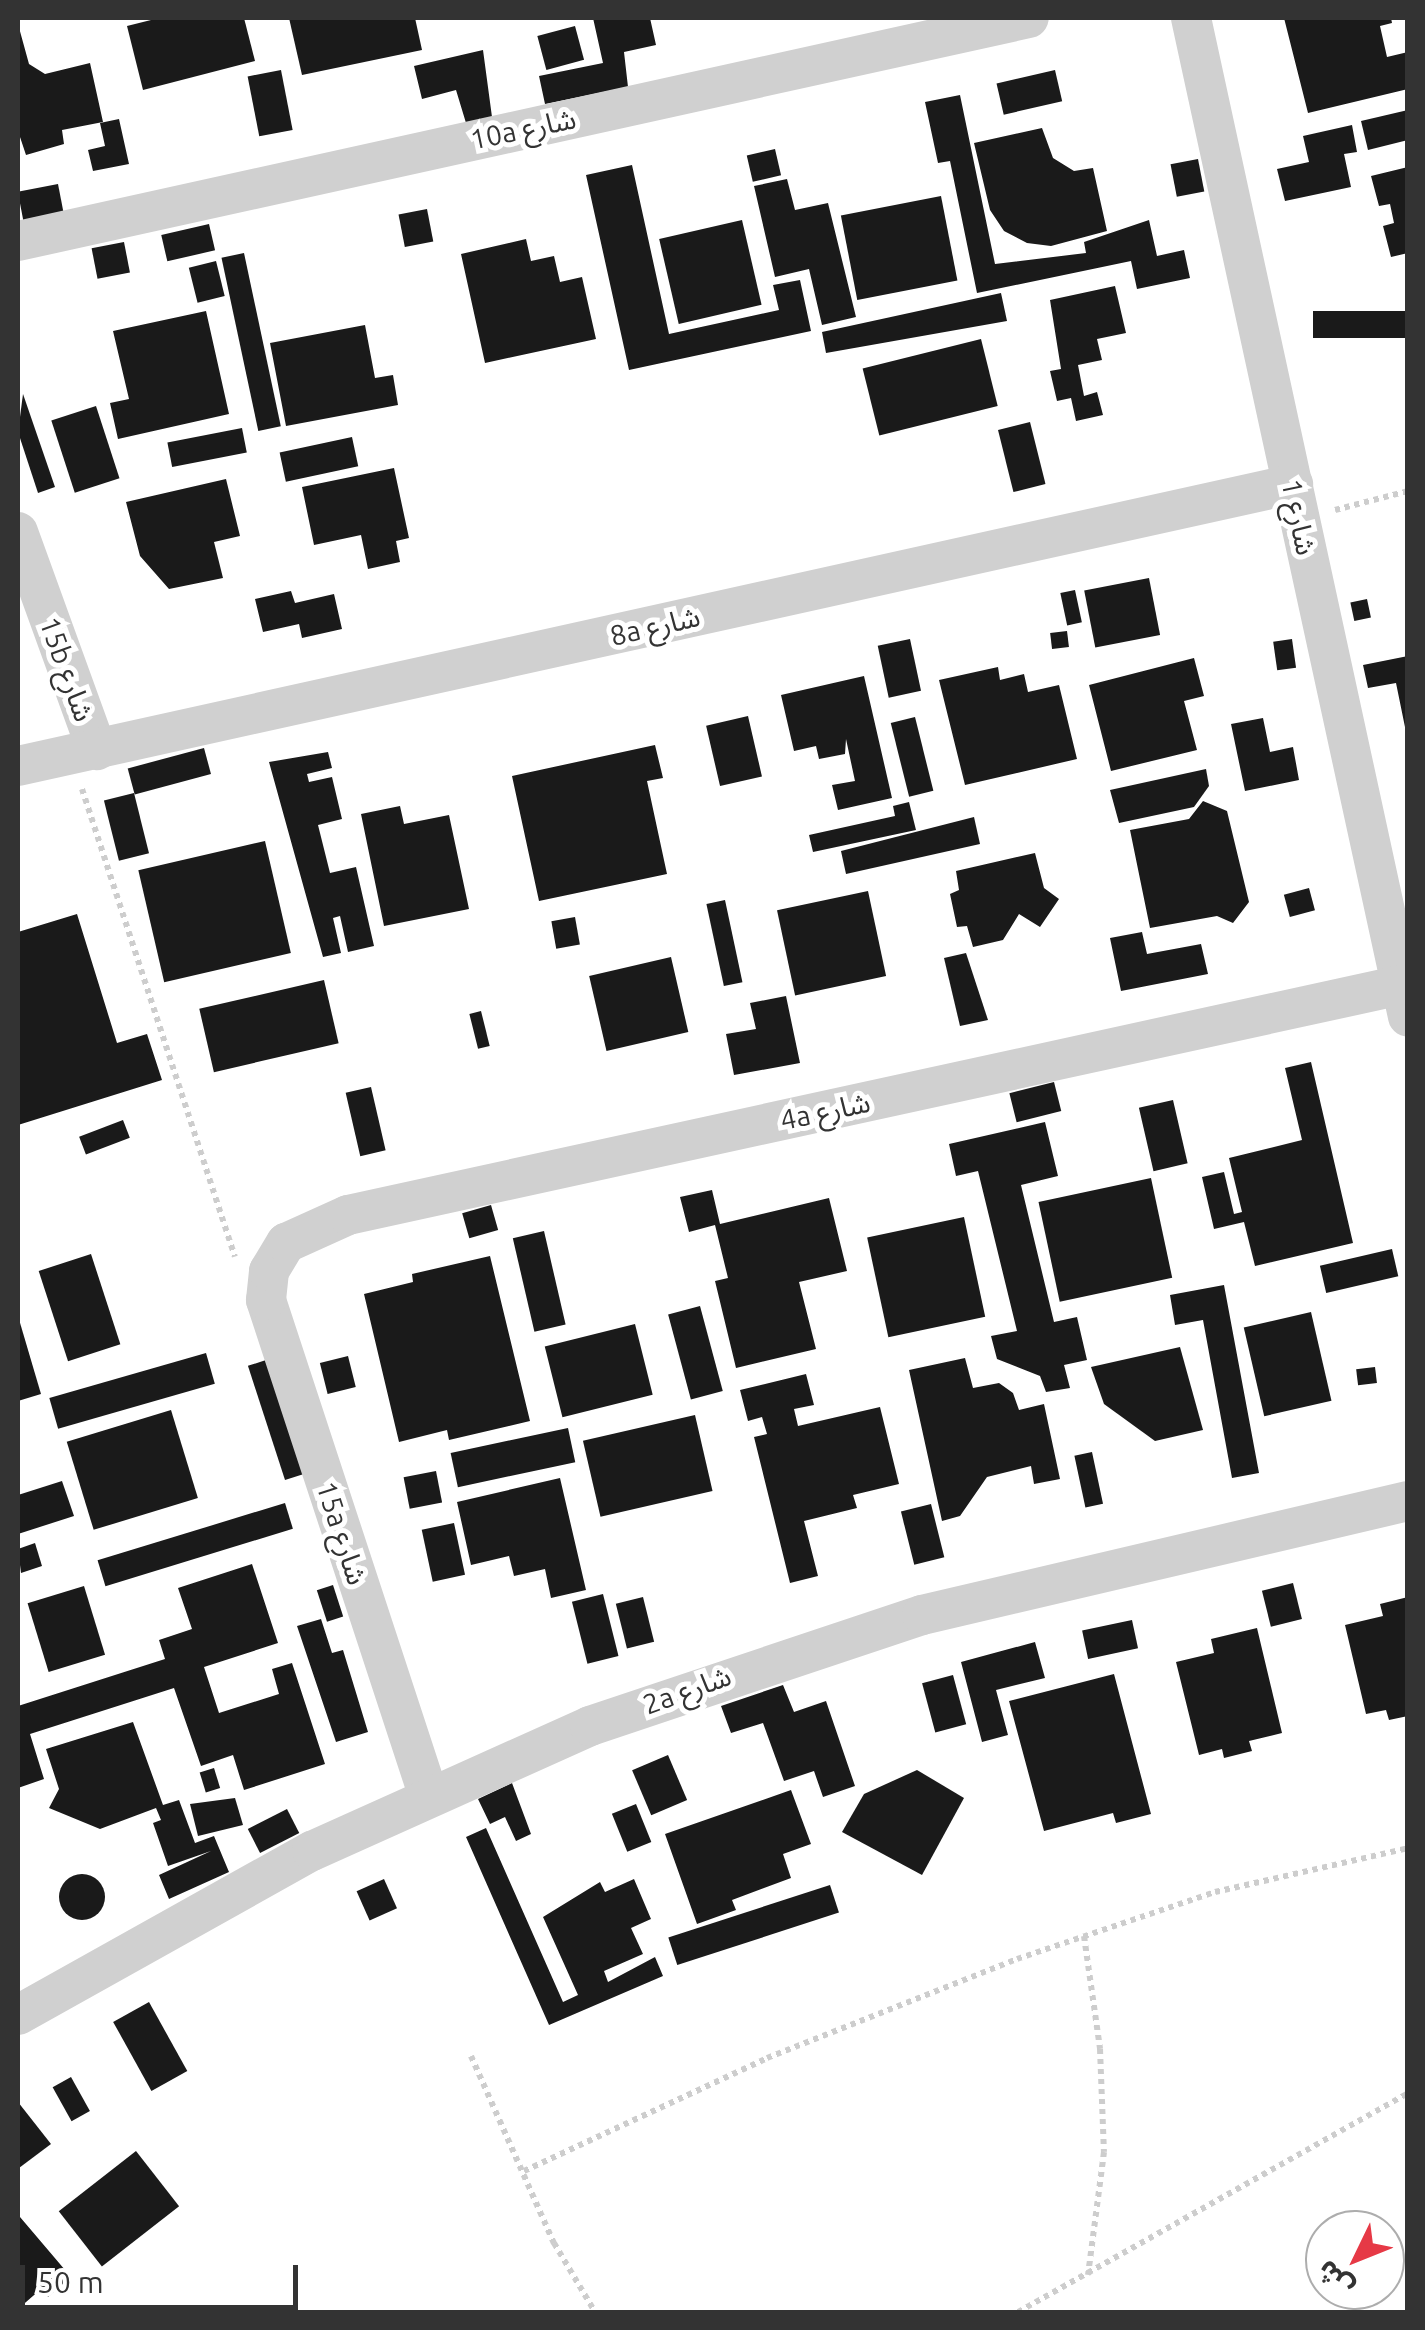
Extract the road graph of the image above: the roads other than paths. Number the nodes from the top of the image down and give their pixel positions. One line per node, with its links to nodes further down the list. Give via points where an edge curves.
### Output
1 (1029, 18): 3 (street, 10a شارع)
2 (1191, 18): 4 (street, شارع 1)
3 (18, 241)
4 (1296, 501): 6 (street, 8a شارع); 8 (street, شارع 1)
5 (18, 532): 6 (street, 15b شارع)
6 (84, 752): 7 (street, 8a شارع)
7 (18, 766)
8 (1404, 1001): 9 (street, 4a شارع, via 348,1215 286,1243)
9 (269, 1271): 11 (street, 15a شارع, via 266,1300)
10 (1408, 1502): 11 (street, 2a شارع, via 922,1615 590,1726)
11 (428, 1794): 12 (street, 2a شارع)
12 (18, 2015)

